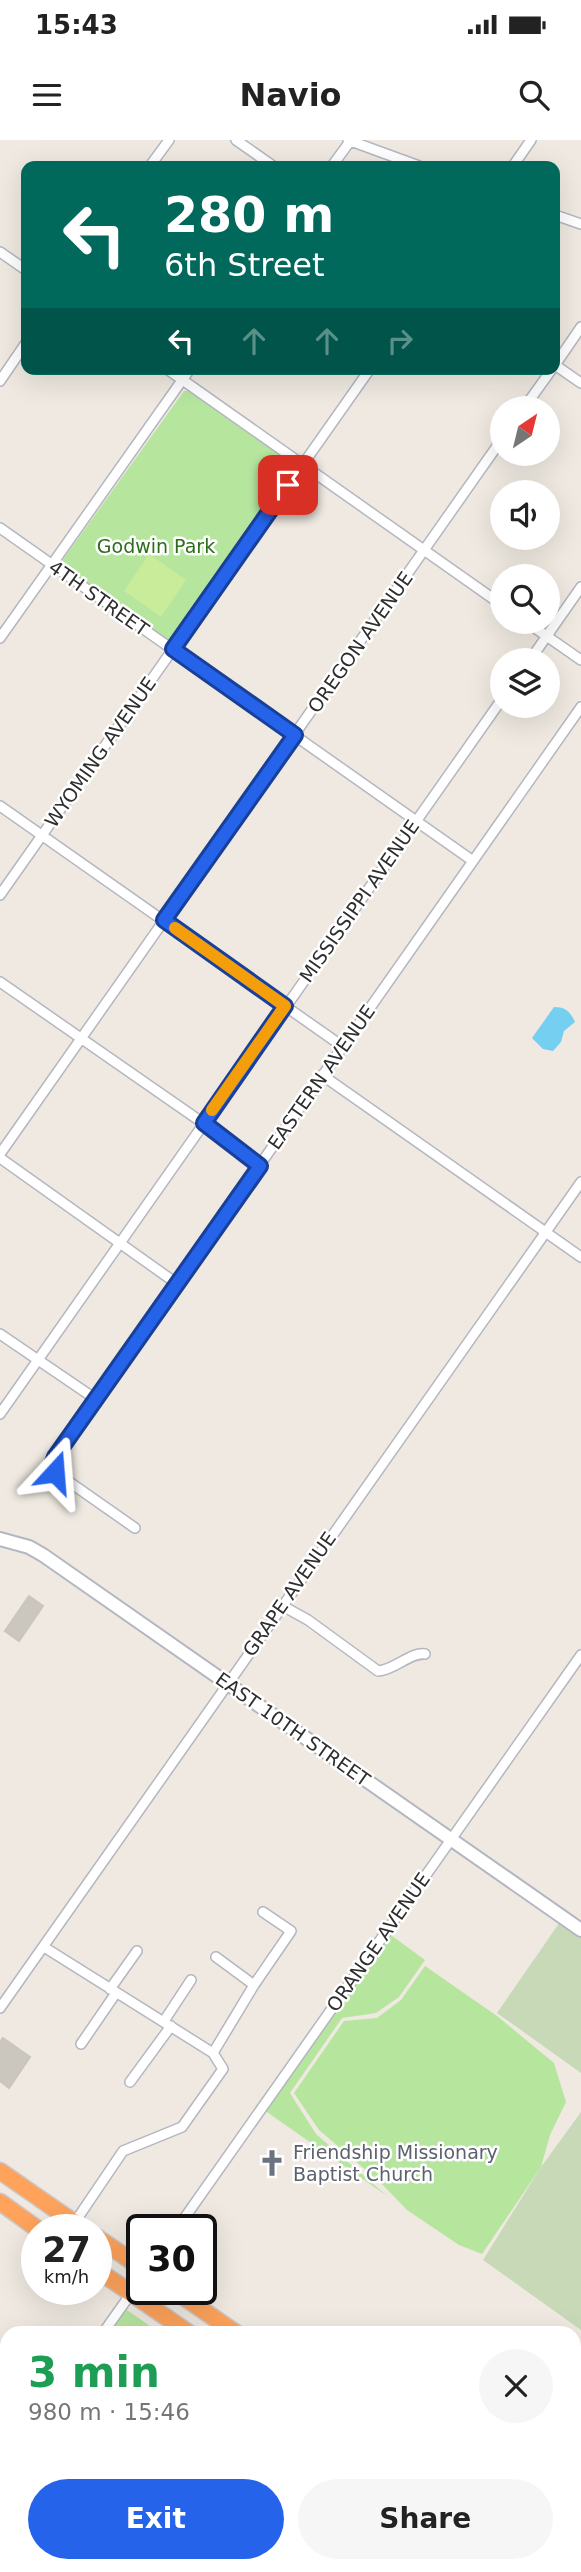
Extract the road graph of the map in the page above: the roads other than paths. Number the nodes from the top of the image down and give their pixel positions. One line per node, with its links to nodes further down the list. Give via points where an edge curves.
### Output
1 (169, 140): 5 (street)
2 (236, 140): 6 (street)
3 (350, 140): 7 (street); 8 (street)
4 (531, 140): 9 (street)
5 (154, 161)
6 (267, 161)
7 (335, 161)
8 (406, 161)
9 (516, 161)
10 (560, 217): 11 (street)
11 (581, 224)
12 (0, 251): 13 (street)
13 (21, 266)
14 (581, 327): 16 (street)
15 (21, 351): 23 (street)
16 (560, 358)
17 (560, 368): 24 (street)
18 (176, 375): 22 (street)
19 (186, 375): 22 (street)
20 (366, 375): 27 (street, WYOMING AVENUE)
21 (548, 375): 25 (street)
22 (183, 380): 27 (street); 30 (street)
23 (0, 381)
24 (581, 383)
25 (533, 396)
26 (490, 456): 29 (street, OREGON AVENUE)
27 (302, 464): 29 (street); 37 (street, WYOMING AVENUE)
28 (0, 528): 30 (street, 4TH STREET)
29 (425, 550): 32 (street); 41 (street, OREGON AVENUE)
30 (52, 564): 35 (street); 37 (street, 4TH STREET)
31 (581, 587): 34 (street)
32 (490, 596)
33 (544, 634): 34 (street)
34 (547, 636): 36 (street); 38 (street)
35 (0, 638)
36 (538, 648)
37 (173, 649): 41 (street, 4TH STREET); 44 (street, WYOMING AVENUE)
38 (581, 660)
39 (581, 707): 45 (street, EASTERN AVENUE)
40 (490, 716): 43 (street, MISSISSIPPI AVENUE)
41 (295, 735): 43 (street, 4TH STREET); 47 (street, OREGON AVENUE)
42 (0, 806): 44 (street)
43 (416, 821): 45 (street, 4TH STREET); 49 (street, MISSISSIPPI AVENUE)
44 (42, 835): 46 (street, WYOMING AVENUE); 47 (street)
45 (473, 861): 51 (street, EASTERN AVENUE)
46 (0, 895)
47 (164, 920): 49 (street); 50 (street, OREGON AVENUE)
48 (0, 982): 50 (street)
49 (285, 1006): 51 (street); 53 (street, MISSISSIPPI AVENUE)
50 (81, 1039): 53 (street); 54 (street, OREGON AVENUE)
51 (342, 1046): 52 (street, EASTERN AVENUE)
52 (322, 1076): 55 (street, EASTERN AVENUE); 57 (street)
53 (204, 1123): 55 (street); 58 (street, MISSISSIPPI AVENUE)
54 (0, 1156): 58 (street)
55 (260, 1166): 60 (street, EASTERN AVENUE)
56 (581, 1182): 57 (street, GRAPE AVENUE)
57 (546, 1232): 59 (street); 67 (street, GRAPE AVENUE)
58 (120, 1242): 60 (street); 62 (street, MISSISSIPPI AVENUE)
59 (581, 1257)
60 (176, 1283): 63 (street, EASTERN AVENUE)
61 (0, 1334): 62 (street)
62 (38, 1358): 63 (street); 64 (street, MISSISSIPPI AVENUE)
63 (94, 1398): 65 (street, EASTERN AVENUE, via 52,1465 55,1472)
64 (0, 1414)
65 (135, 1528)
66 (0, 1539): 70 (street, EAST 10TH STREET, via 43,1555)
67 (281, 1605): 68 (street, via 378,1671 390,1671 418,1653); 70 (street, GRAPE AVENUE)
68 (425, 1654)
69 (581, 1655): 71 (street, ORANGE AVENUE)
70 (226, 1684): 71 (street, EAST 10TH STREET); 74 (street, GRAPE AVENUE)
71 (451, 1839): 73 (street, EAST 10TH STREET); 89 (street, ORANGE AVENUE)
72 (263, 1912): 78 (street, via 291,1931)
73 (581, 1930)
74 (44, 1947): 79 (street); 80 (street, GRAPE AVENUE)
75 (137, 1951): 79 (street)
76 (216, 1957): 78 (street)
77 (191, 1980): 81 (street)
78 (254, 1985): 83 (street)
79 (113, 1991): 81 (street); 82 (street)
80 (1, 2004)
81 (167, 2024): 83 (street); 84 (street)
82 (80, 2044)
83 (213, 2053): 88 (street, via 223,2069 182,2127 123,2151)
84 (130, 2082)
85 (0, 2171): 87 (highway)
86 (0, 2202): 90 (highway)
87 (63, 2214)
88 (87, 2214)
89 (187, 2214)
90 (21, 2217)
91 (126, 2300): 94 (street)
92 (148, 2305): 95 (highway)
93 (195, 2305): 96 (highway)
94 (108, 2326)
95 (179, 2326)
96 (226, 2326)

